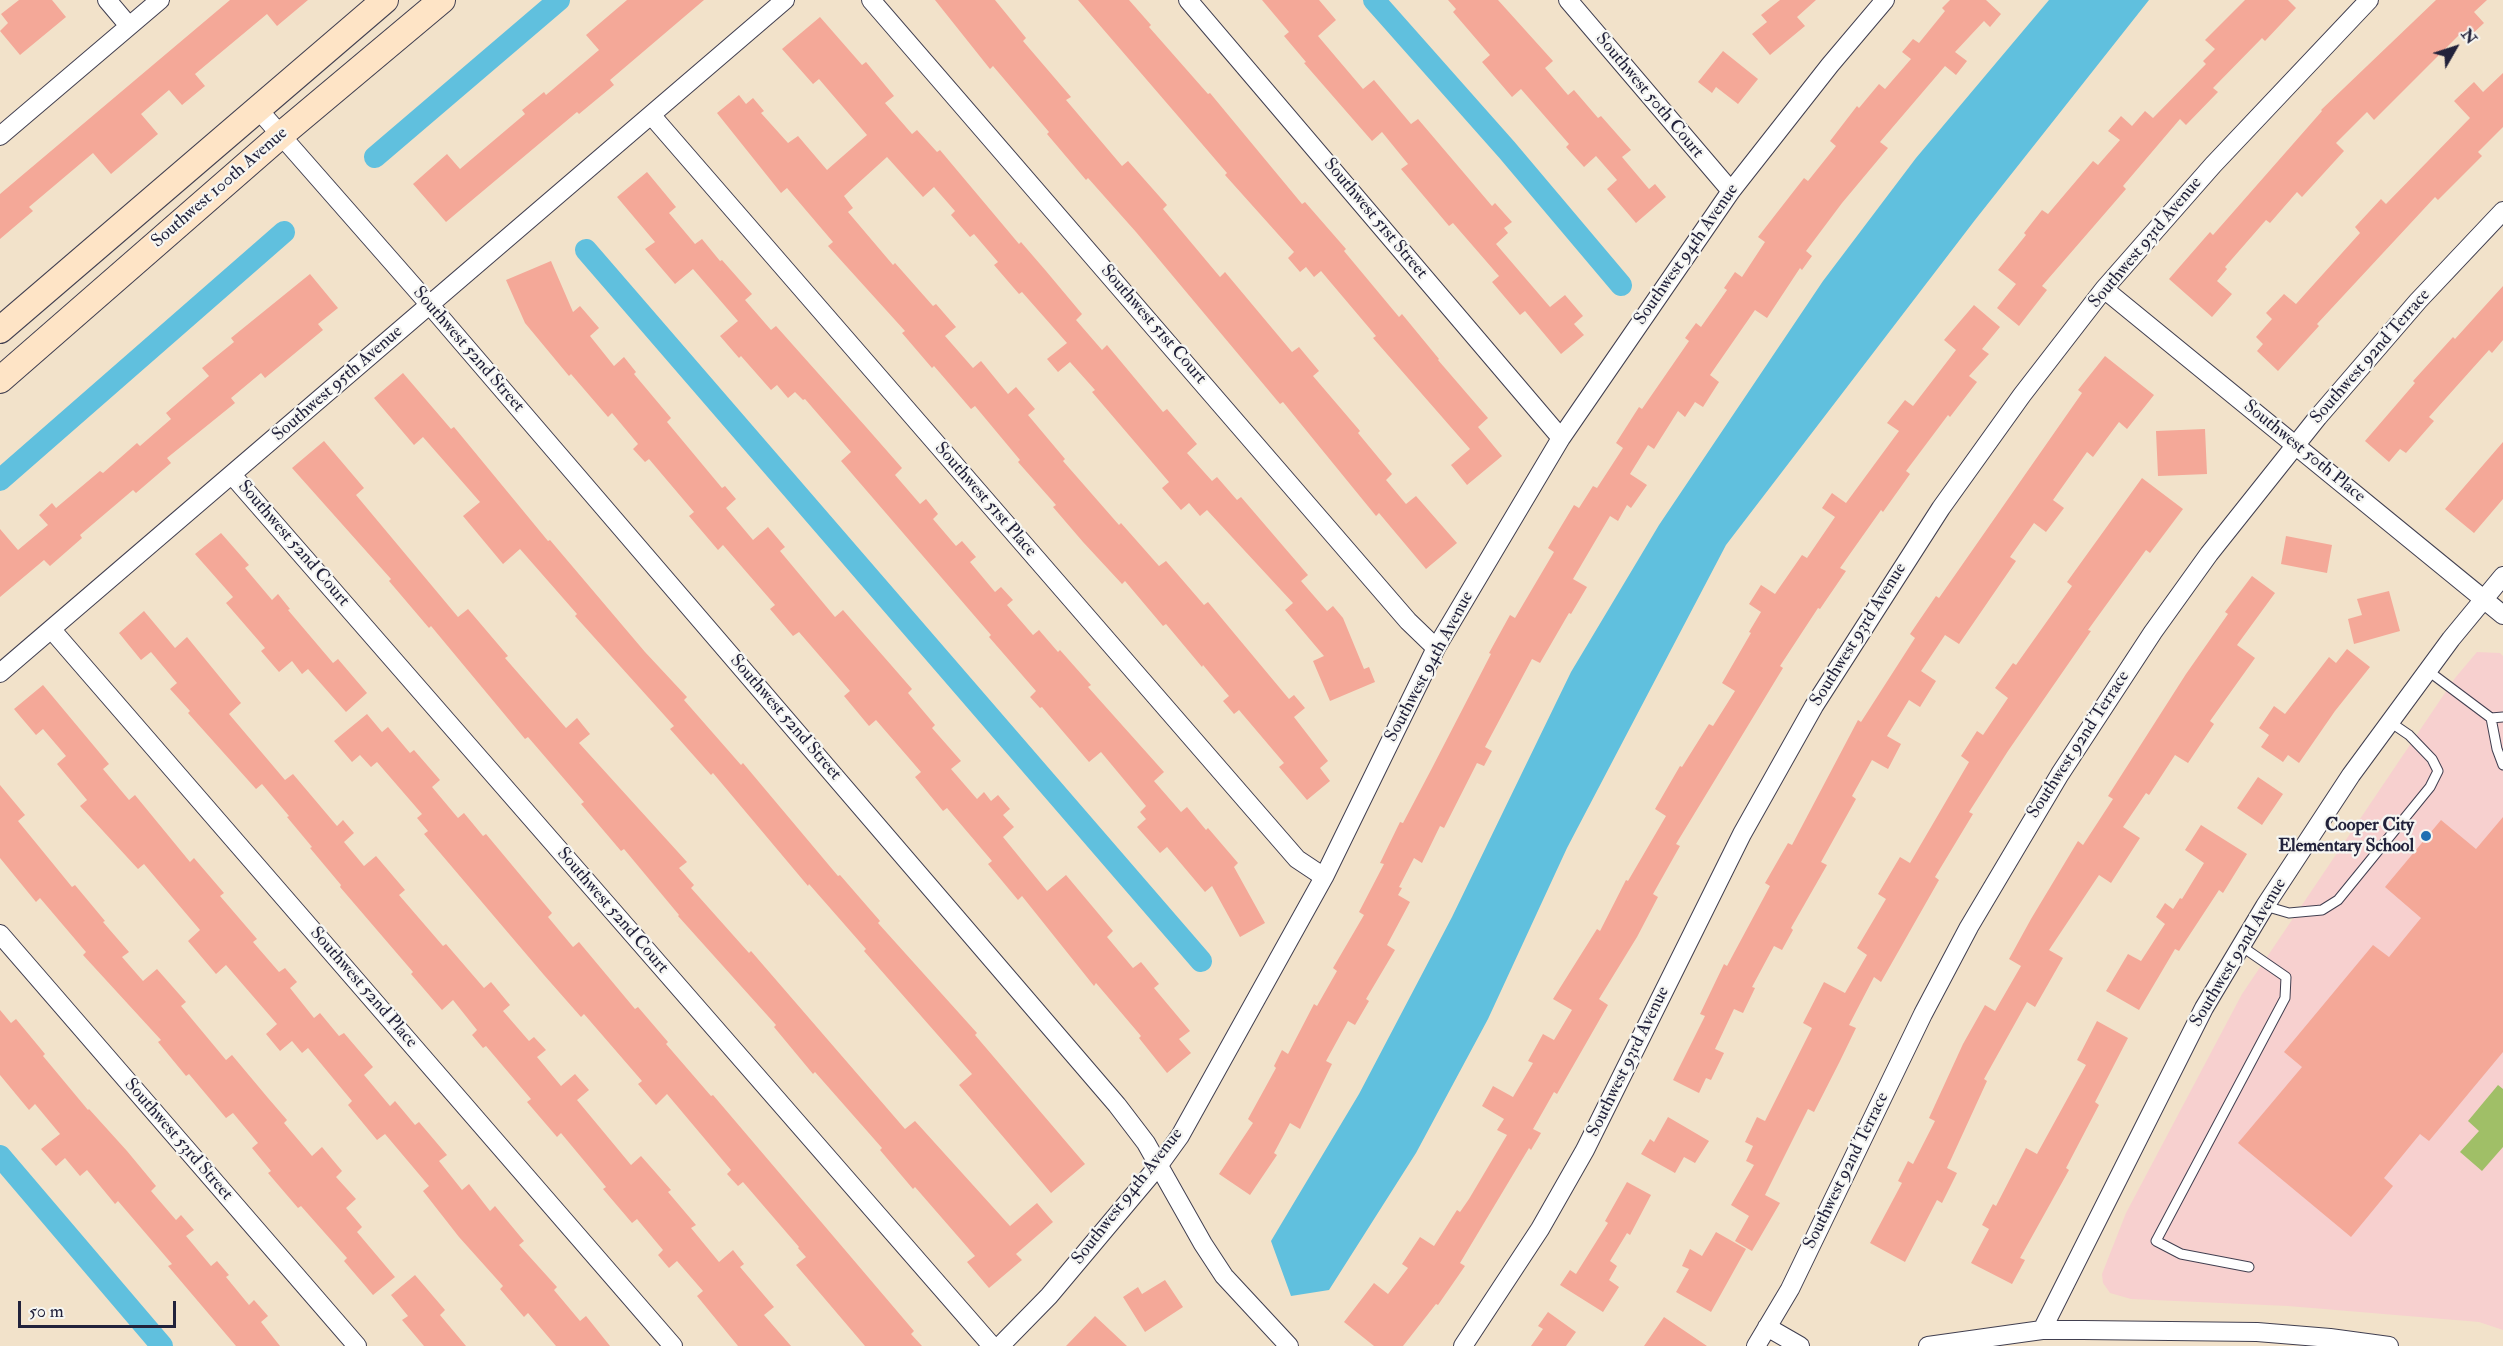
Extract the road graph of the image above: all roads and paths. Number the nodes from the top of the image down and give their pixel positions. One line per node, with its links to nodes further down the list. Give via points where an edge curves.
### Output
1 (107, 0): 11 (street)
2 (160, 0): 11 (street)
3 (385, 0): 12 (main road, Southwest 100th Avenue)
4 (442, 0): 14 (main road, Southwest 100th Avenue)
5 (785, 0): 13 (street, Southwest 95th Avenue)
6 (872, 0): 29 (street, Southwest 51st Court, via 1408,621)
7 (1188, 0): 22 (street, Southwest 51st Street)
8 (1568, 0): 16 (street, Southwest 50th Court)
9 (1885, 0): 16 (street, Southwest 94th Avenue)
10 (2368, 0): 18 (street, Southwest 93rd Avenue, via 2213,165)
11 (129, 27): 15 (street)
12 (257, 108): 14 (street, Southwest 52nd Street); 20 (main road, Southwest 100th Avenue)
13 (652, 116): 19 (street, Southwest 95th Avenue); 36 (street, Southwest 51st Place, via 1297,859)
14 (281, 135): 19 (street, Southwest 52nd Street); 21 (main road, Southwest 100th Avenue)
15 (0, 136)
16 (1731, 191): 22 (street, Southwest 94th Avenue)
17 (2503, 211): 23 (street, Southwest 92nd Terrace, via 2418,301)
18 (2104, 289): 23 (street, Southwest 50th Place); 50 (street, Southwest 93rd Avenue, via 1941,508 1826,687 1742,834 1585,1150 1540,1229)
19 (429, 304): 24 (street, Southwest 95th Avenue); 40 (street, Southwest 52nd Street, via 1047,1022 1117,1105)
20 (0, 330)
21 (0, 380)
22 (1561, 438): 29 (street, Southwest 94th Avenue)
23 (2295, 445): 26 (street, Southwest 50th Place); 42 (street, Southwest 92nd Terrace, via 2153,632 2015,846 1923,1014 1790,1289)
24 (233, 476): 28 (street, Southwest 95th Avenue); 47 (street, Southwest 52nd Court)
25 (2503, 576): 26 (street, Southwest 92nd Avenue)
26 (2483, 598): 27 (street, Southwest 50th Place); 30 (street, Southwest 92nd Avenue)
27 (2503, 615)
28 (52, 630): 31 (street, Southwest 95th Avenue); 46 (street, Southwest 52nd Place)
29 (1436, 648): 36 (street, Southwest 94th Avenue)
30 (2427, 670): 33 (lane); 34 (street, Southwest 92nd Avenue)
31 (0, 673)
32 (2503, 717): 33 (lane)
33 (2491, 718): 35 (lane)
34 (2390, 722): 37 (street, Southwest 92nd Avenue); 37 (lane, via 2432,759 2438,771 2430,788 2338,900 2322,910 2289,913)
35 (2503, 765)
36 (1324, 877): 40 (street, Southwest 94th Avenue, via 1180,1136)
37 (2265, 906): 39 (street, Southwest 92nd Avenue)
38 (0, 934): 45 (street, Southwest 53rd Street)
39 (2241, 946): 41 (lane, via 2286,978 2285,998 2156,1241 2181,1254); 43 (street, Southwest 92nd Avenue, via 2204,1008)
40 (1159, 1165): 48 (street, Southwest 94th Avenue, via 1049,1296); 49 (street, Southwest 52nd Street, via 1224,1276)
41 (2249, 1267)
42 (1767, 1327): 51 (street, Southwest 92nd Terrace); 52 (street)
43 (2042, 1330): 44 (street); 53 (street)
44 (2217, 1338): 54 (street, via 2291,1334)
45 (357, 1346)
46 (673, 1346)
47 (992, 1346)
48 (1000, 1346)
49 (1289, 1346)
50 (1463, 1346)
51 (1756, 1346)
52 (1800, 1346)
53 (1928, 1346)
54 (2389, 1346)

